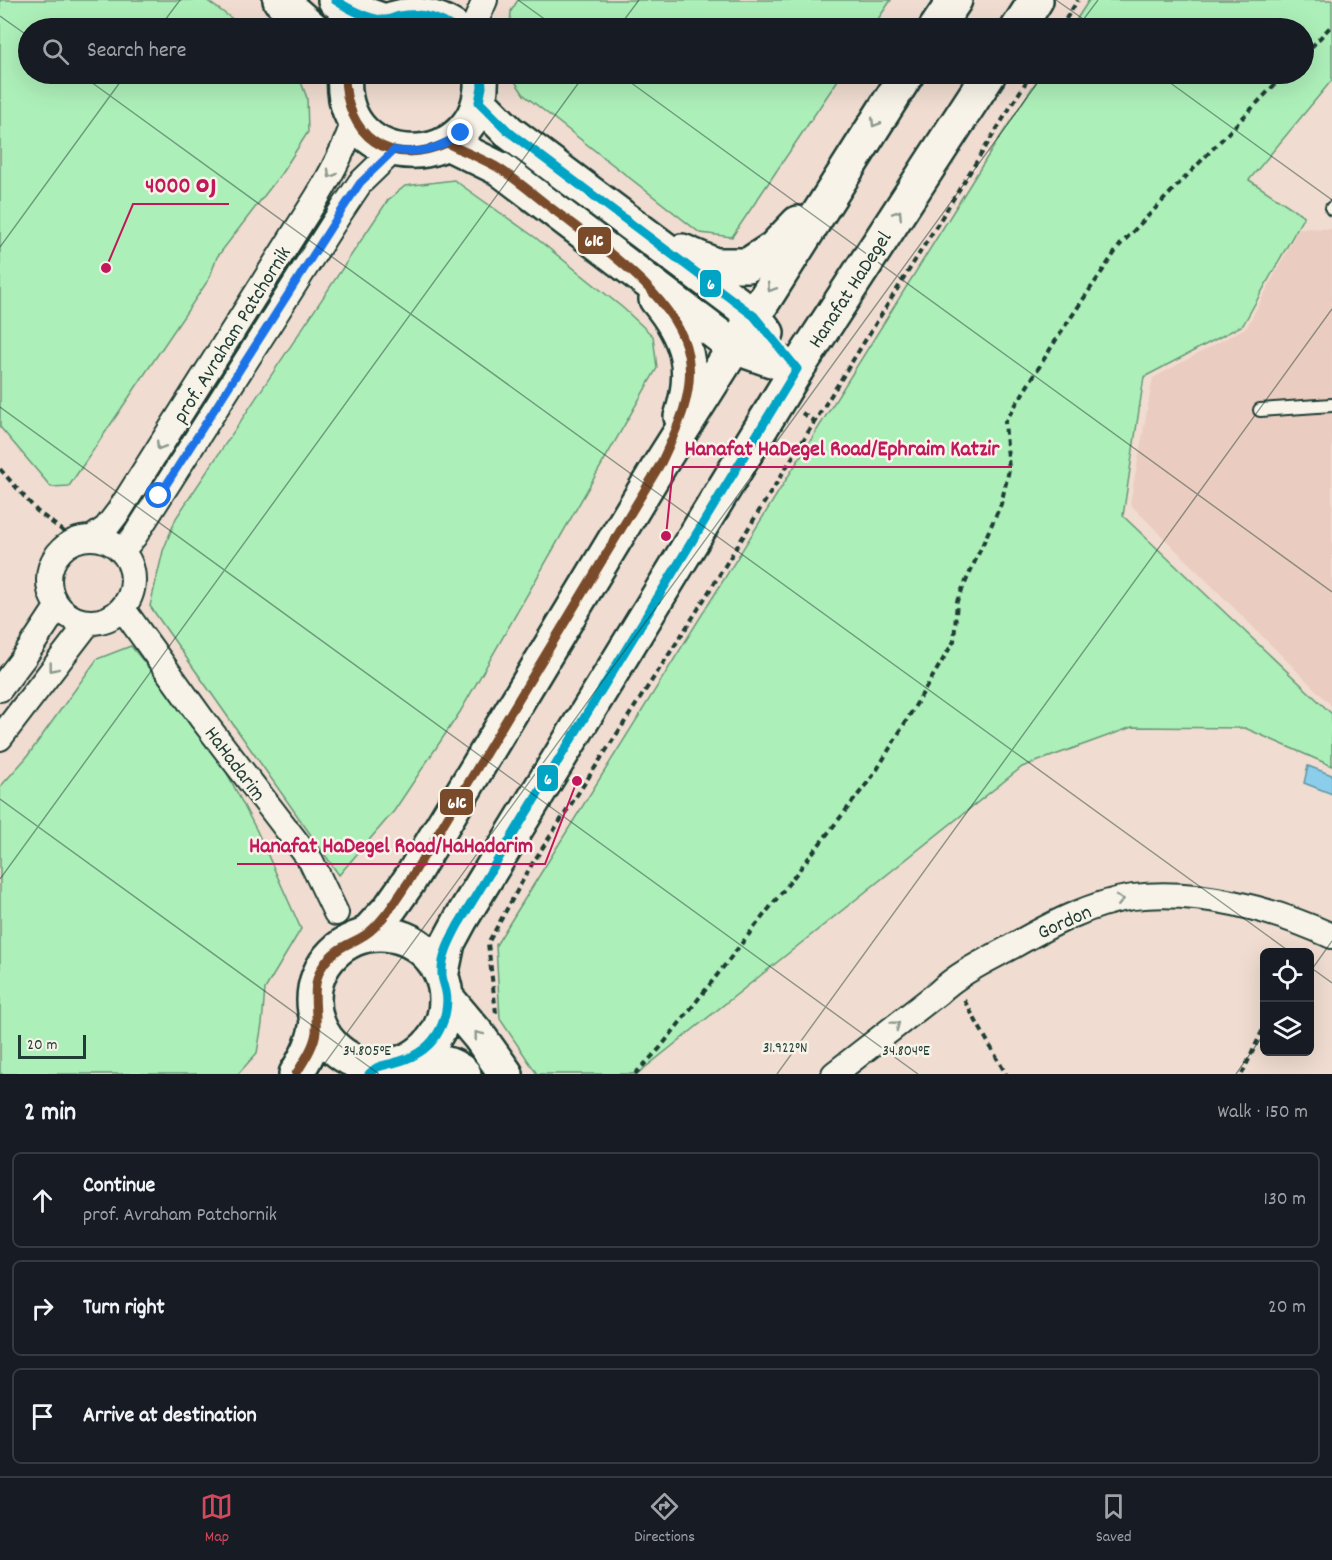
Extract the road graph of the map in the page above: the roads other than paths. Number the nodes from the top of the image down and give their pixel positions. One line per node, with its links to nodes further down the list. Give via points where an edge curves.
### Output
1 (280, 0): 7 (main road)
2 (335, 0): 8 (main road)
3 (485, 0): 10 (street)
4 (955, 0): 11 (main road)
5 (1036, 0): 12 (main road)
6 (442, 15): 9 (main road)
7 (301, 18)
8 (365, 18)
9 (398, 18)
10 (477, 18)
11 (943, 18)
12 (1024, 18)
13 (344, 84): 17 (main road)
14 (901, 84): 20 (main road, one-way to 20)
15 (982, 84): 25 (main road, Hanafat HaDegel, one-way to 15)
16 (480, 88): 18 (main road, via 472,118); 21 (main road, via 508,132)
17 (354, 120): 19 (main road, via 371,139); 29 (street, prof. Avraham Patchornik, one-way to 29, via 334,170 119,512 105,528)
18 (447, 143): 19 (main road, via 412,153); 22 (main road, via 500,169)
19 (394, 150): 30 (street, prof. Avraham Patchornik, via 360,183)
20 (835, 186): 21 (main road, via 774,248 748,265 715,265); 23 (main road, one-way to 23)
21 (650, 238): 23 (main road)
22 (621, 262): 24 (main road); 28 (main road, via 664,308 687,350 687,400)
23 (753, 316): 24 (main road); 25 (main road)
24 (734, 347): 25 (main road); 28 (main road)
25 (797, 369): 39 (main road, Hanafat HaDegel, via 461,919 448,943)
26 (1332, 405): 27 (lane)
27 (1260, 410)
28 (661, 463): 37 (main road, via 409,881)
29 (84, 539): 30 (street, via 113,544); 31 (street, via 65,547 51,569 51,594)
30 (122, 551): 33 (street, via 132,573 129,597 112,616)
31 (58, 606): 33 (street, via 72,617); 34 (street)
32 (128, 616): 36 (street, HaHadarim, via 310,861)
33 (89, 622): 35 (street, one-way to 35)
34 (0, 689)
35 (0, 738)
36 (336, 913)
37 (366, 934): 39 (main road, via 400,936 419,945 435,961); 40 (main road, via 343,945 324,965 314,992)
38 (1332, 936): 46 (street, Gordon, one-way to 38, via 952,979 1040,931 1100,905 1133,897 1214,900 1298,920)
39 (444, 985): 41 (main road, via 444,1019 434,1040); 45 (main road, one-way to 39)
40 (317, 1020): 42 (main road, via 339,1052); 43 (main road, via 310,1051)
41 (409, 1060): 42 (main road); 44 (main road, via 440,1061)
42 (372, 1070)
43 (296, 1074)
44 (464, 1074)
45 (506, 1074)
46 (834, 1074)

